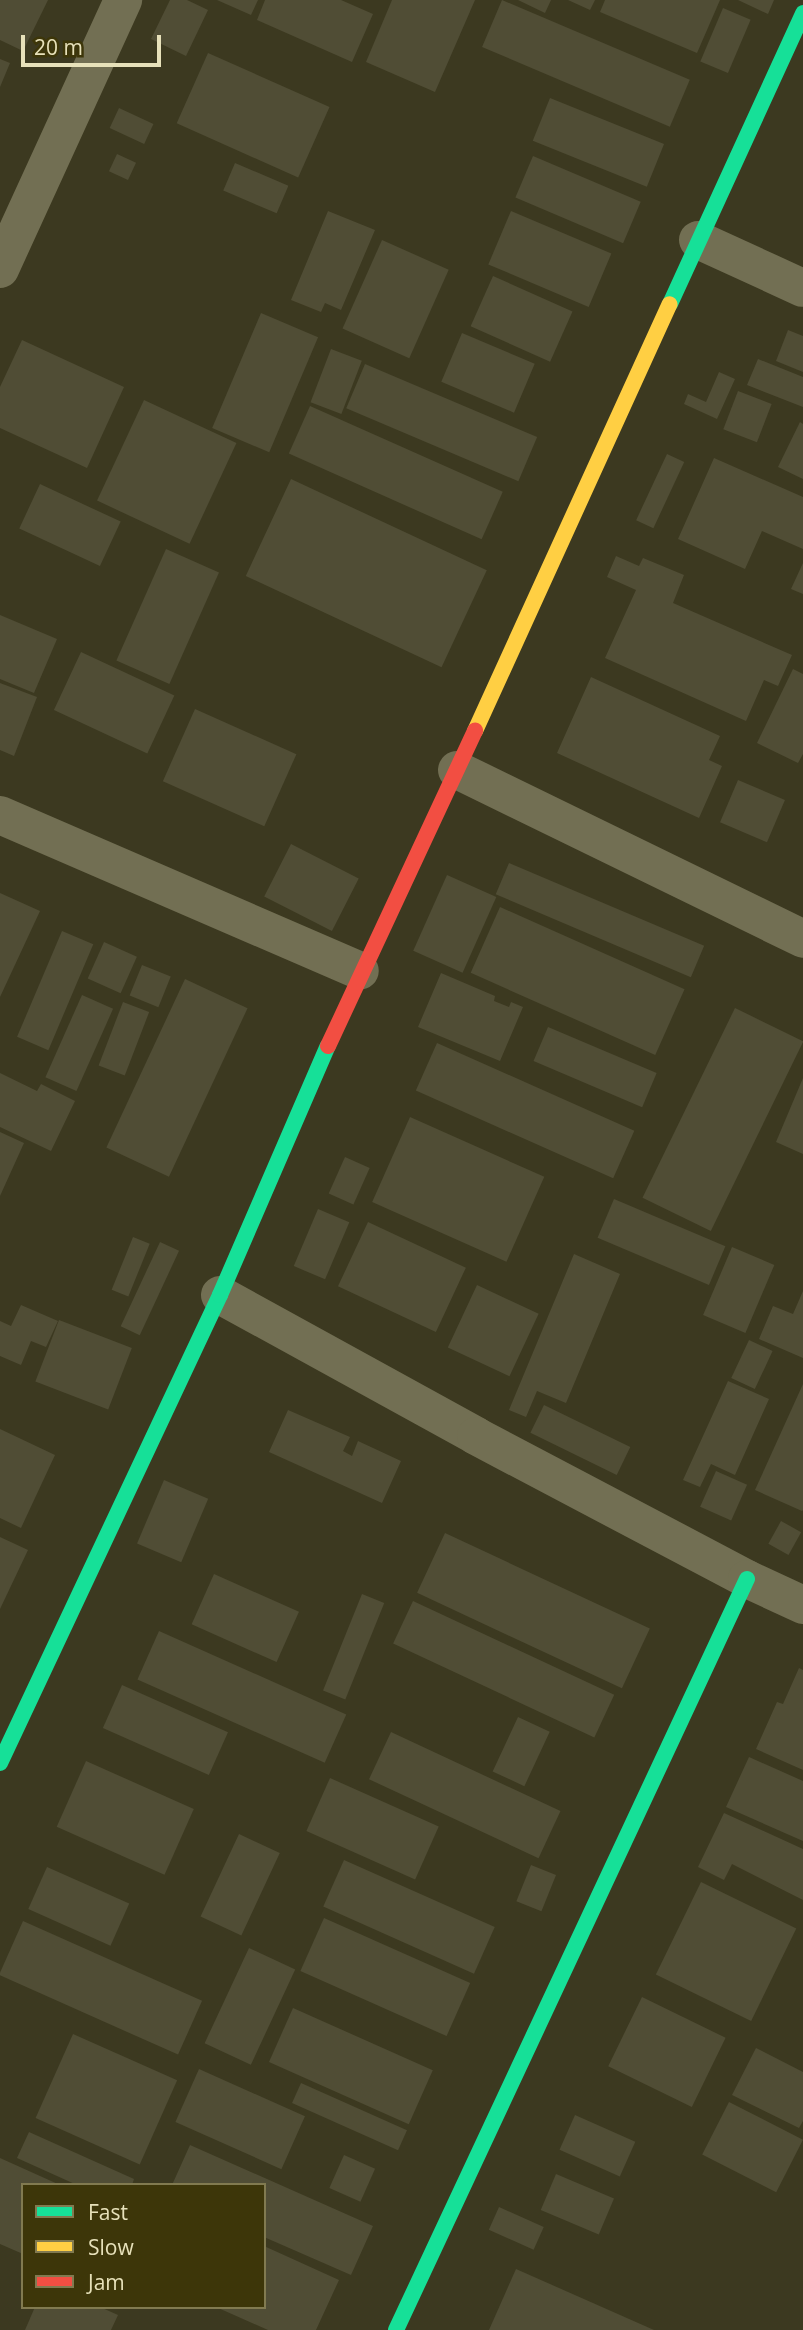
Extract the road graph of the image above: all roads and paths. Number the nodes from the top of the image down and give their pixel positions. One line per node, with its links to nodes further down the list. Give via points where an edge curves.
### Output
1 (123, 0): 4 (street)
2 (803, 13): 3 (street)
3 (698, 240): 5 (street); 6 (street)
4 (0, 269)
5 (803, 288)
6 (457, 770): 8 (street); 9 (street)
7 (0, 815): 9 (street)
8 (803, 939)
9 (360, 971): 10 (street)
10 (220, 1296): 11 (street); 13 (street)
11 (747, 1579): 12 (street); 14 (street)
12 (803, 1605)
13 (0, 1763)
14 (396, 2330)

